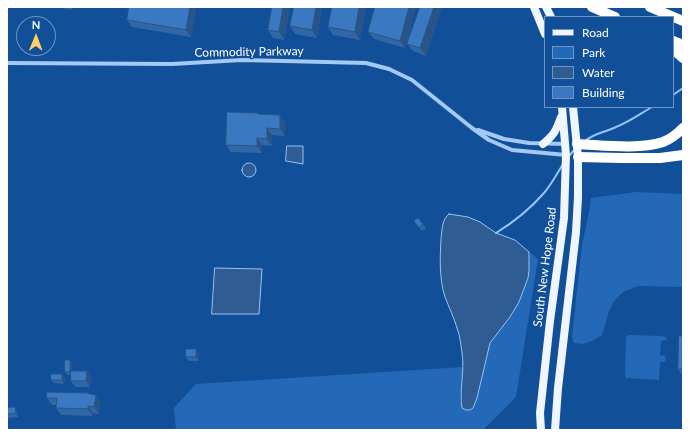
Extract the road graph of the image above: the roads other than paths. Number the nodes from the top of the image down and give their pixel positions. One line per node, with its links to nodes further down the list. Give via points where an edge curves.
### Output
1 (592, 7): 4 (highway)
2 (650, 7): 5 (highway)
3 (536, 10): 6 (main road)
4 (613, 16)
5 (671, 16)
6 (544, 31)
7 (674, 50): 8 (highway)
8 (683, 58)
9 (7, 63): 12 (street, Commodity Parkway, via 172,64 242,60 366,63 389,69 412,80)
10 (574, 108): 16 (main road, South New Hope Road)
11 (562, 111): 14 (main road, via 556,130); 15 (main road, South New Hope Road)
12 (472, 128): 14 (street, Commodity Parkway, via 504,140); 17 (street, Commodity Parkway, via 489,140 512,150)
13 (683, 128): 16 (highway, via 675,136 649,145)
14 (544, 144): 15 (street, Commodity Parkway)
15 (565, 144): 16 (main road); 17 (main road, South New Hope Road)
16 (577, 144): 19 (main road, South New Hope Road)
17 (566, 155): 19 (main road); 20 (main road, South New Hope Road, via 564,218 549,329 540,413)
18 (683, 155): 19 (highway, via 660,158)
19 (578, 157): 21 (main road, South New Hope Road, via 576,232)
20 (541, 430)
21 (555, 430)

